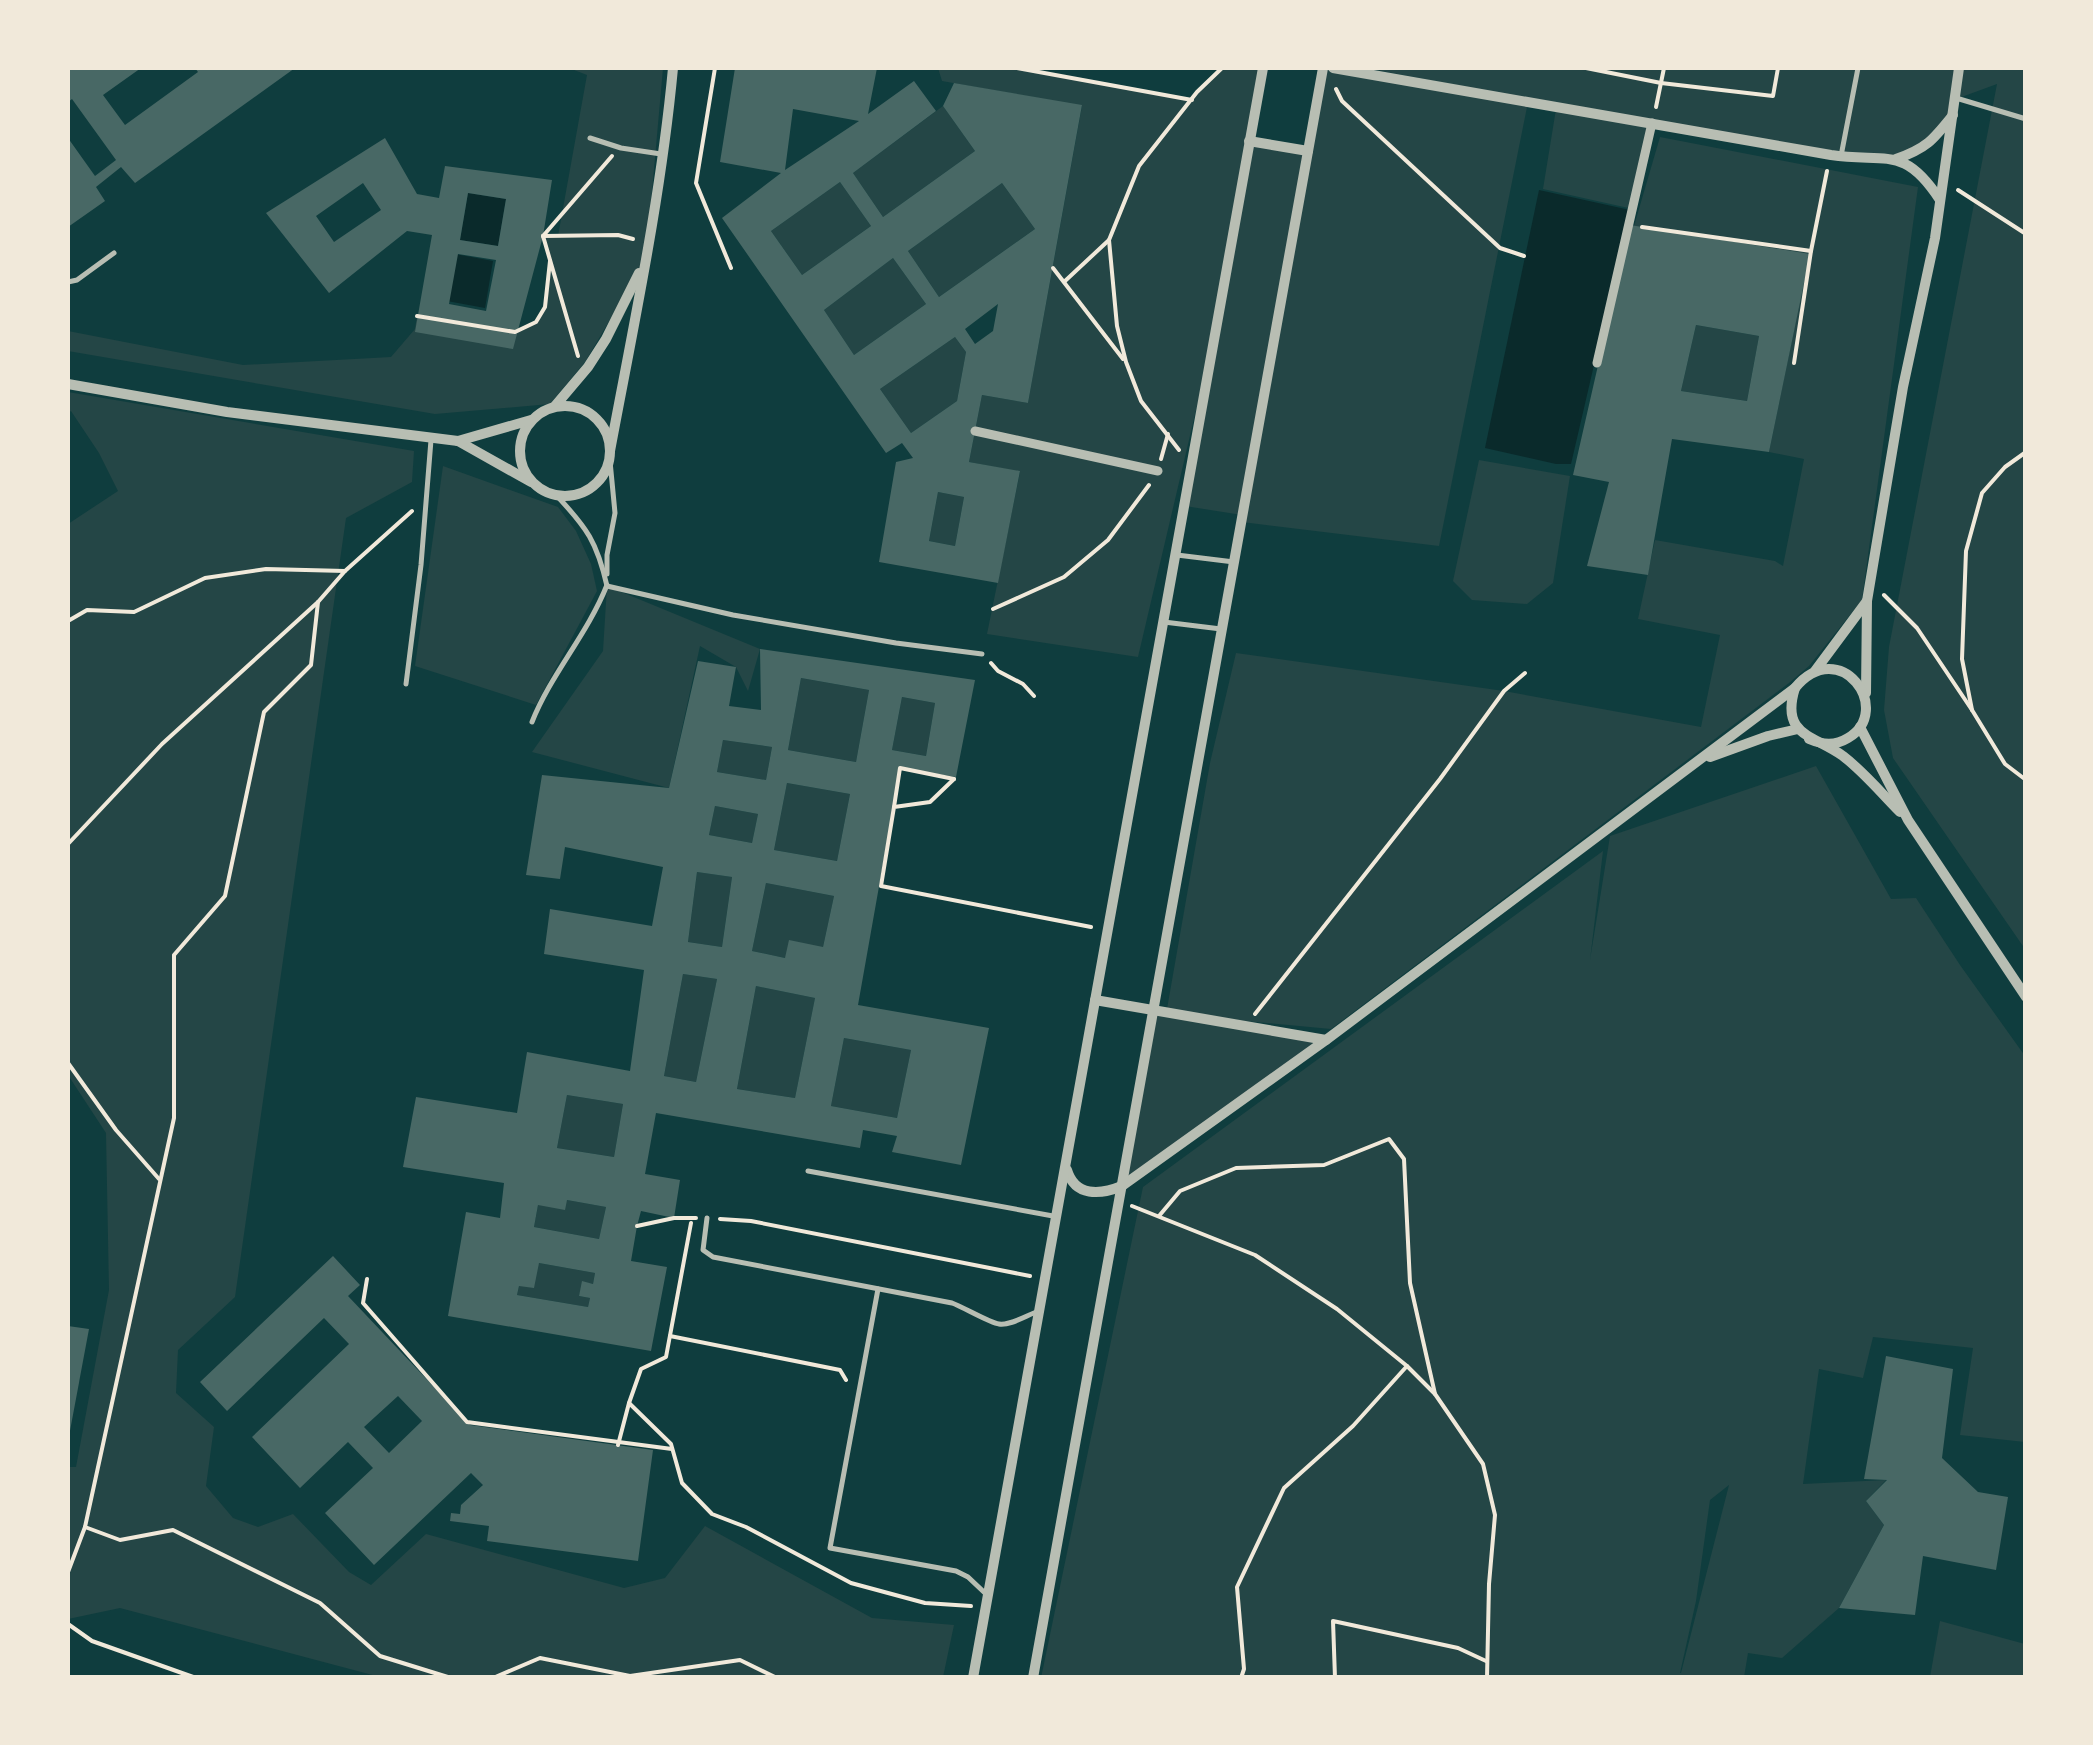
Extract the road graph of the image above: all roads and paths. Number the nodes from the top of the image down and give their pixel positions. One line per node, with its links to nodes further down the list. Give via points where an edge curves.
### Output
1 (673, 68): 24 (street)
2 (715, 68): 39 (path, via 696,183)
3 (1018, 68): 16 (path)
4 (1222, 68): 16 (path)
5 (1263, 68): 21 (street)
6 (1323, 68): 23 (street)
7 (1333, 68): 19 (street)
8 (1586, 68): 13 (path)
9 (1664, 68): 13 (path)
10 (1778, 68): 13 (path, via 1772,96)
11 (1858, 68): 25 (lane)
12 (1958, 68): 15 (street)
13 (1661, 83): 19 (path)
14 (1333, 84): 36 (path, via 1342,101 1500,248)
15 (1956, 98): 17 (street); 18 (lane)
16 (1192, 100): 32 (path, via 1139,166)
17 (1954, 115): 26 (street, via 1920,151); 27 (street)
18 (2026, 119)
19 (1652, 123): 25 (street); 29 (street)
20 (590, 138): 22 (lane)
21 (1249, 141): 23 (street); 57 (street)
22 (622, 148): 24 (lane); 31 (path)
23 (1308, 151): 63 (street)
24 (664, 154): 33 (street)
25 (1836, 156): 26 (street); 34 (path)
26 (1896, 159): 28 (street, via 1918,172)
27 (1943, 181): 28 (street); 30 (path)
28 (1940, 200): 65 (street)
29 (1630, 225): 34 (path); 46 (street)
30 (2026, 234)
31 (543, 236): 33 (path, via 618,235); 38 (path)
32 (1110, 240): 42 (path); 45 (path)
33 (650, 243): 37 (street)
34 (1811, 251): 47 (path)
35 (114, 253): 41 (lane)
36 (1524, 256)
37 (646, 259): 49 (street, via 588,367); 56 (street)
38 (550, 262): 43 (path, via 545,307 536,322 515,332); 44 (path)
39 (731, 268)
40 (1053, 268): 42 (path)
41 (68, 282)
42 (1064, 282): 45 (path)
43 (417, 316)
44 (580, 361)
45 (1126, 362): 52 (path, via 1141,402)
46 (1598, 363)
47 (1794, 363)
48 (68, 384): 53 (street)
49 (554, 406): 50 (street); 56 (street, via 591,414 608,437)
50 (532, 420): 54 (street); 59 (street, via 520,444)
51 (975, 431): 58 (street)
52 (1168, 434): 57 (path); 58 (path)
53 (431, 438): 54 (street); 61 (lane)
54 (458, 441): 59 (street)
55 (2026, 452): 80 (path, via 1982,493 1966,551 1962,659)
56 (610, 456): 60 (street, via 594,485); 66 (lane, via 615,513)
57 (1191, 467): 62 (street)
58 (1158, 471): 69 (path, via 1108,540 1064,577)
59 (531, 482): 60 (street)
60 (557, 496): 66 (lane, via 586,527)
61 (424, 500): 64 (path); 76 (lane)
62 (1177, 554): 63 (lane); 71 (street)
63 (1234, 562): 72 (street)
64 (345, 571): 68 (path); 70 (path, via 266,569 205,578 134,612 88,610)
65 (1870, 582): 67 (street); 80 (path, via 1917,628)
66 (607, 586): 73 (lane, via 733,615); 81 (lane)
67 (1868, 600): 74 (street); 79 (street)
68 (318, 602): 89 (path, via 162,744); 99 (path, via 311,665 264,712 224,896 174,954 174,1118)
69 (993, 609)
70 (68, 621)
71 (1164, 622): 72 (lane); 90 (street)
72 (1222, 629): 93 (street)
73 (982, 654): 78 (path)
74 (1814, 670): 77 (street); 79 (street, via 1842,670)
75 (1524, 673): 94 (path)
76 (406, 684)
77 (1794, 688): 83 (street, via 1790,702); 85 (street)
78 (1034, 696)
79 (1866, 702): 82 (street)
80 (1972, 710): 86 (path, via 2005,764)
81 (532, 722)
82 (1860, 727): 84 (street, via 1832,744); 88 (street)
83 (1798, 730): 84 (street); 85 (street)
84 (1809, 739): 88 (street, via 1842,756)
85 (1691, 766): 95 (street)
86 (2026, 780)
87 (894, 807): 87 (path, via 930,802 954,779 900,768); 90 (path, via 880,886)
88 (1908, 820): 91 (street)
89 (68, 844)
90 (1106, 930): 92 (street)
91 (2026, 997)
92 (1095, 1000): 93 (street); 97 (street)
93 (1154, 1010): 94 (street); 100 (street)
94 (1245, 1026): 95 (street)
95 (1326, 1040): 100 (street)
96 (68, 1063): 99 (path)
97 (1065, 1166): 100 (street, via 1080,1189 1093,1194); 102 (street)
98 (808, 1171): 102 (lane)
99 (160, 1178): 118 (path)
100 (1122, 1186): 101 (street)
101 (1119, 1200): 103 (path); 128 (street)
102 (1056, 1216): 108 (street)
103 (1160, 1216): 112 (path, via 1255,1255); 114 (path, via 1180,1191 1236,1168 1324,1166 1390,1140 1404,1158 1410,1283)
104 (692, 1218): 111 (path)
105 (707, 1218): 109 (lane, via 704,1250 713,1257)
106 (751, 1221): 108 (path)
107 (367, 1279): 116 (path, via 364,1302 467,1422)
108 (1045, 1279): 110 (street)
109 (878, 1289): 110 (lane, via 952,1303 995,1324); 120 (lane, via 830,1548 956,1572)
110 (1039, 1311): 120 (street)
111 (670, 1336): 113 (path, via 840,1370); 115 (path, via 666,1357 641,1369)
112 (1407, 1366): 114 (path); 129 (path, via 1284,1488 1237,1587)
113 (846, 1385)
114 (1435, 1394): 122 (path, via 1482,1464 1495,1515)
115 (629, 1403): 116 (path); 117 (path)
116 (619, 1444): 117 (path)
117 (672, 1449): 120 (path, via 682,1482 712,1514 851,1583 925,1603)
118 (85, 1527): 119 (path); 124 (path, via 120,1540 173,1530 320,1603 380,1656)
119 (68, 1572)
120 (987, 1601): 127 (street)
121 (68, 1624): 123 (path, via 92,1641)
122 (1486, 1661): 130 (path, via 1458,1648 1333,1621); 131 (path)
123 (196, 1678)
124 (451, 1678)
125 (493, 1678): 126 (path, via 540,1658 630,1676 740,1660)
126 (777, 1678)
127 (974, 1678)
128 (1033, 1678)
129 (1241, 1678)
130 (1334, 1678)
131 (1488, 1678)

